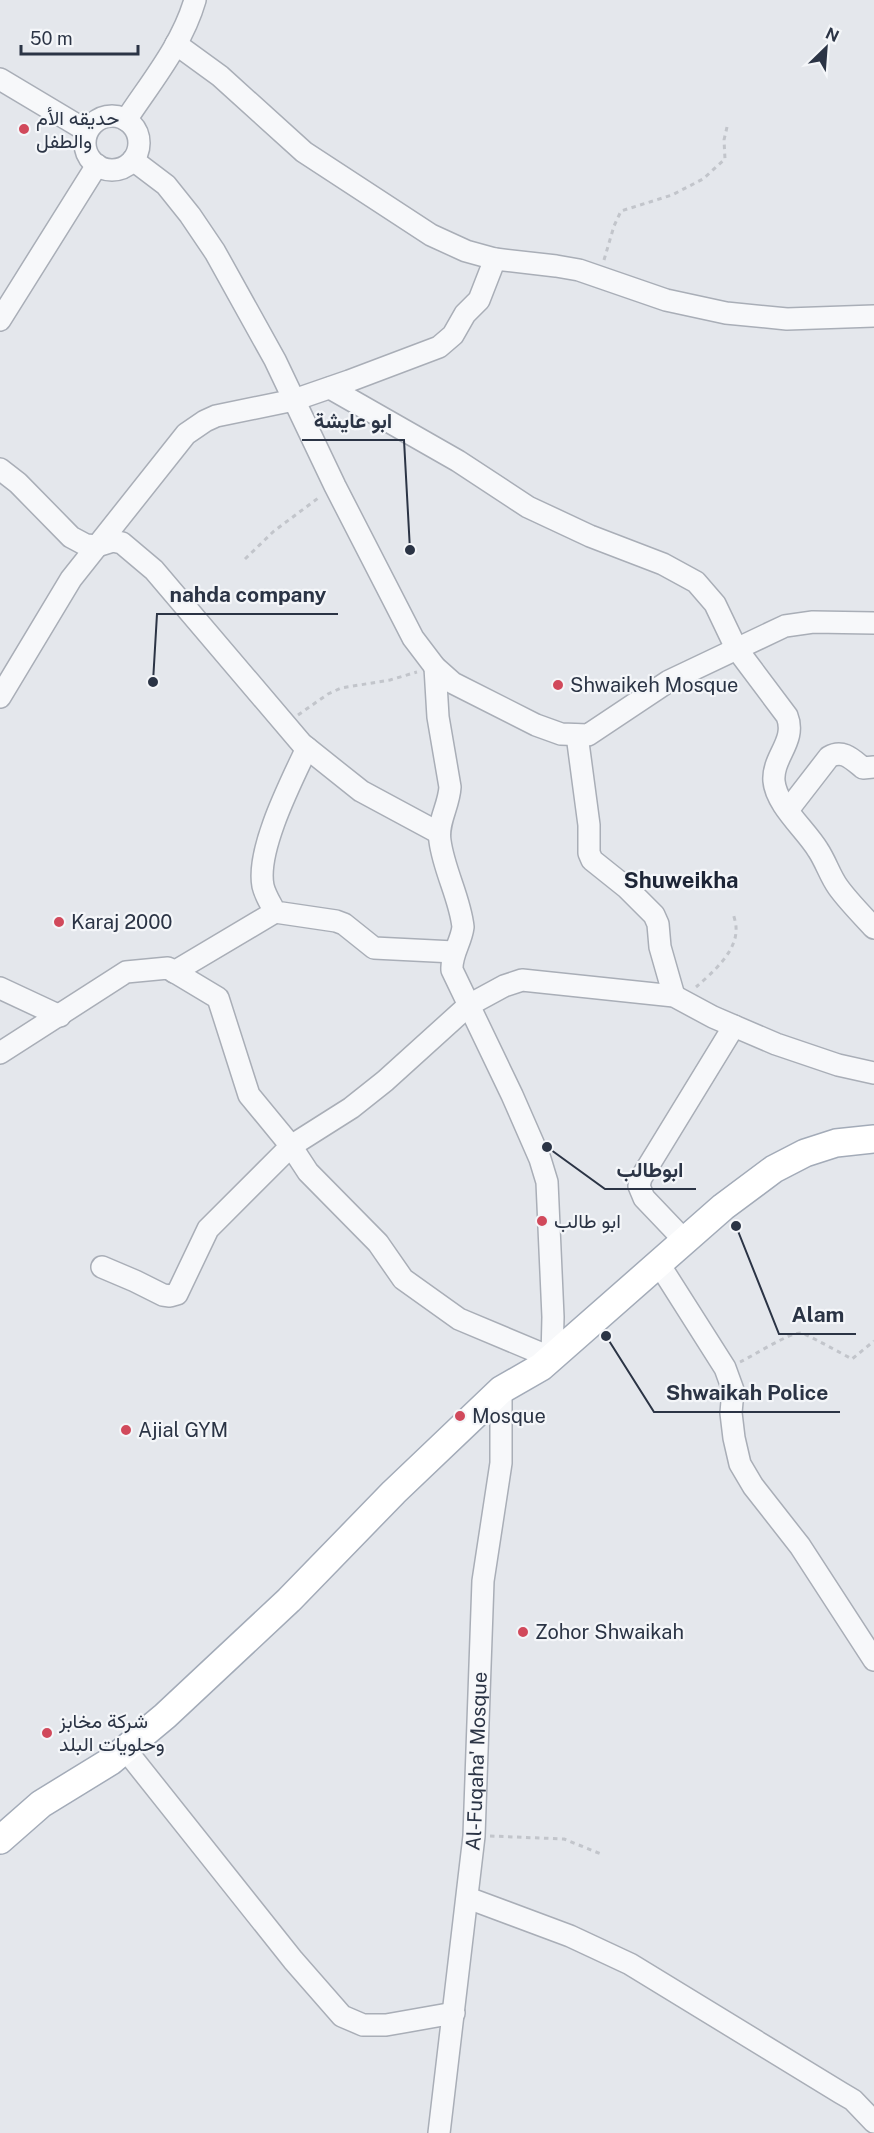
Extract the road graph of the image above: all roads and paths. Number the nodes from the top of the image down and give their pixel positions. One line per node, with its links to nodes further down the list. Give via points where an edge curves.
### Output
1 (195, 0): 2 (street)
2 (176, 44): 4 (street); 9 (street, via 220,76 304,152 431,235)
3 (0, 79): 6 (street)
4 (126, 120): 6 (street, via 108,116 94,122); 7 (street, via 138,135 138,152)
5 (727, 127): 10 (path, via 725,159 703,179 672,195 621,211)
6 (87, 131): 8 (street, via 85,148)
7 (133, 160): 8 (street, via 121,169); 14 (street, via 166,185 215,252)
8 (96, 165): 12 (street)
9 (495, 259): 10 (street, via 556,266); 13 (street, via 478,300 447,342)
10 (601, 277): 11 (street, via 666,300 726,313 787,319)
11 (874, 315)
12 (0, 320)
13 (330, 388): 14 (street); 20 (street, via 458,461 528,507 696,582 715,604)
14 (294, 400): 16 (street); 17 (street, via 224,414 195,427)
15 (0, 469): 17 (street, via 71,537)
16 (335, 486): 18 (path, via 274,531); 21 (street, via 413,638)
17 (97, 546): 22 (street, via 71,579); 23 (street, via 113,541 122,543 154,570)
18 (245, 560)
19 (874, 623): 20 (street, via 813,622 785,626)
20 (736, 648): 24 (street, via 669,681 588,735); 27 (street, via 790,725 774,771 776,790)
21 (435, 667): 23 (path, via 341,688); 24 (street, via 453,683 536,725); 28 (street, via 438,717 450,787)
22 (0, 697)
23 (284, 724): 25 (street)
24 (577, 735): 35 (street, via 592,860 654,915)
25 (307, 748): 28 (street, via 362,791); 29 (street, via 289,786 263,862 264,888)
26 (870, 770): 27 (street, via 846,754 836,753)
27 (788, 810): 31 (street, via 818,850 837,886)
28 (439, 833): 32 (street, via 462,919 462,937)
29 (275, 912): 32 (street, via 336,921 374,948); 33 (street)
30 (734, 913): 35 (path, via 737,929 730,950 709,975)
31 (874, 928)
32 (454, 952): 36 (street, via 452,970)
33 (174, 972): 37 (street, via 168,968 126,972); 42 (street, via 218,998 249,1095)
34 (0, 988): 37 (street)
35 (677, 998): 36 (street, via 522,980); 38 (street)
36 (469, 1005): 42 (street, via 385,1082); 47 (street, via 547,1182)
37 (60, 1016): 39 (street)
38 (734, 1026): 40 (street, via 807,1055); 43 (street, via 639,1186 644,1198)
39 (6, 1044)
40 (874, 1073)
41 (874, 1139): 43 (main road, via 826,1146 782,1164 723,1207)
42 (291, 1146): 45 (street, via 208,1229 177,1294 163,1295); 47 (street, via 308,1172 378,1243 403,1279 459,1319)
43 (685, 1241): 44 (main road)
44 (659, 1264): 47 (main road); 48 (street)
45 (102, 1268)
46 (874, 1341): 48 (path, via 852,1359 801,1333)
47 (552, 1358): 49 (main road)
48 (725, 1368): 50 (street, via 733,1390 731,1413 740,1464 800,1546)
49 (501, 1390): 51 (main road, via 249,1639); 52 (street, Al-Fuqaha' Mosque, via 501,1463 483,1581)
50 (874, 1660)
51 (125, 1749): 53 (main road, via 41,1804); 56 (street, via 342,2016 363,2025 386,2025)
52 (474, 1836): 54 (path, via 564,1839); 55 (street, Al-Fuqaha' Mosque)
53 (0, 1840)
54 (601, 1854)
55 (468, 1898): 56 (street, Al-Fuqaha' Mosque); 57 (street, via 570,1936 630,1964 841,2092)
56 (454, 2013): 58 (street, Al-Fuqaha' Mosque)
57 (874, 2122)
58 (440, 2133)

